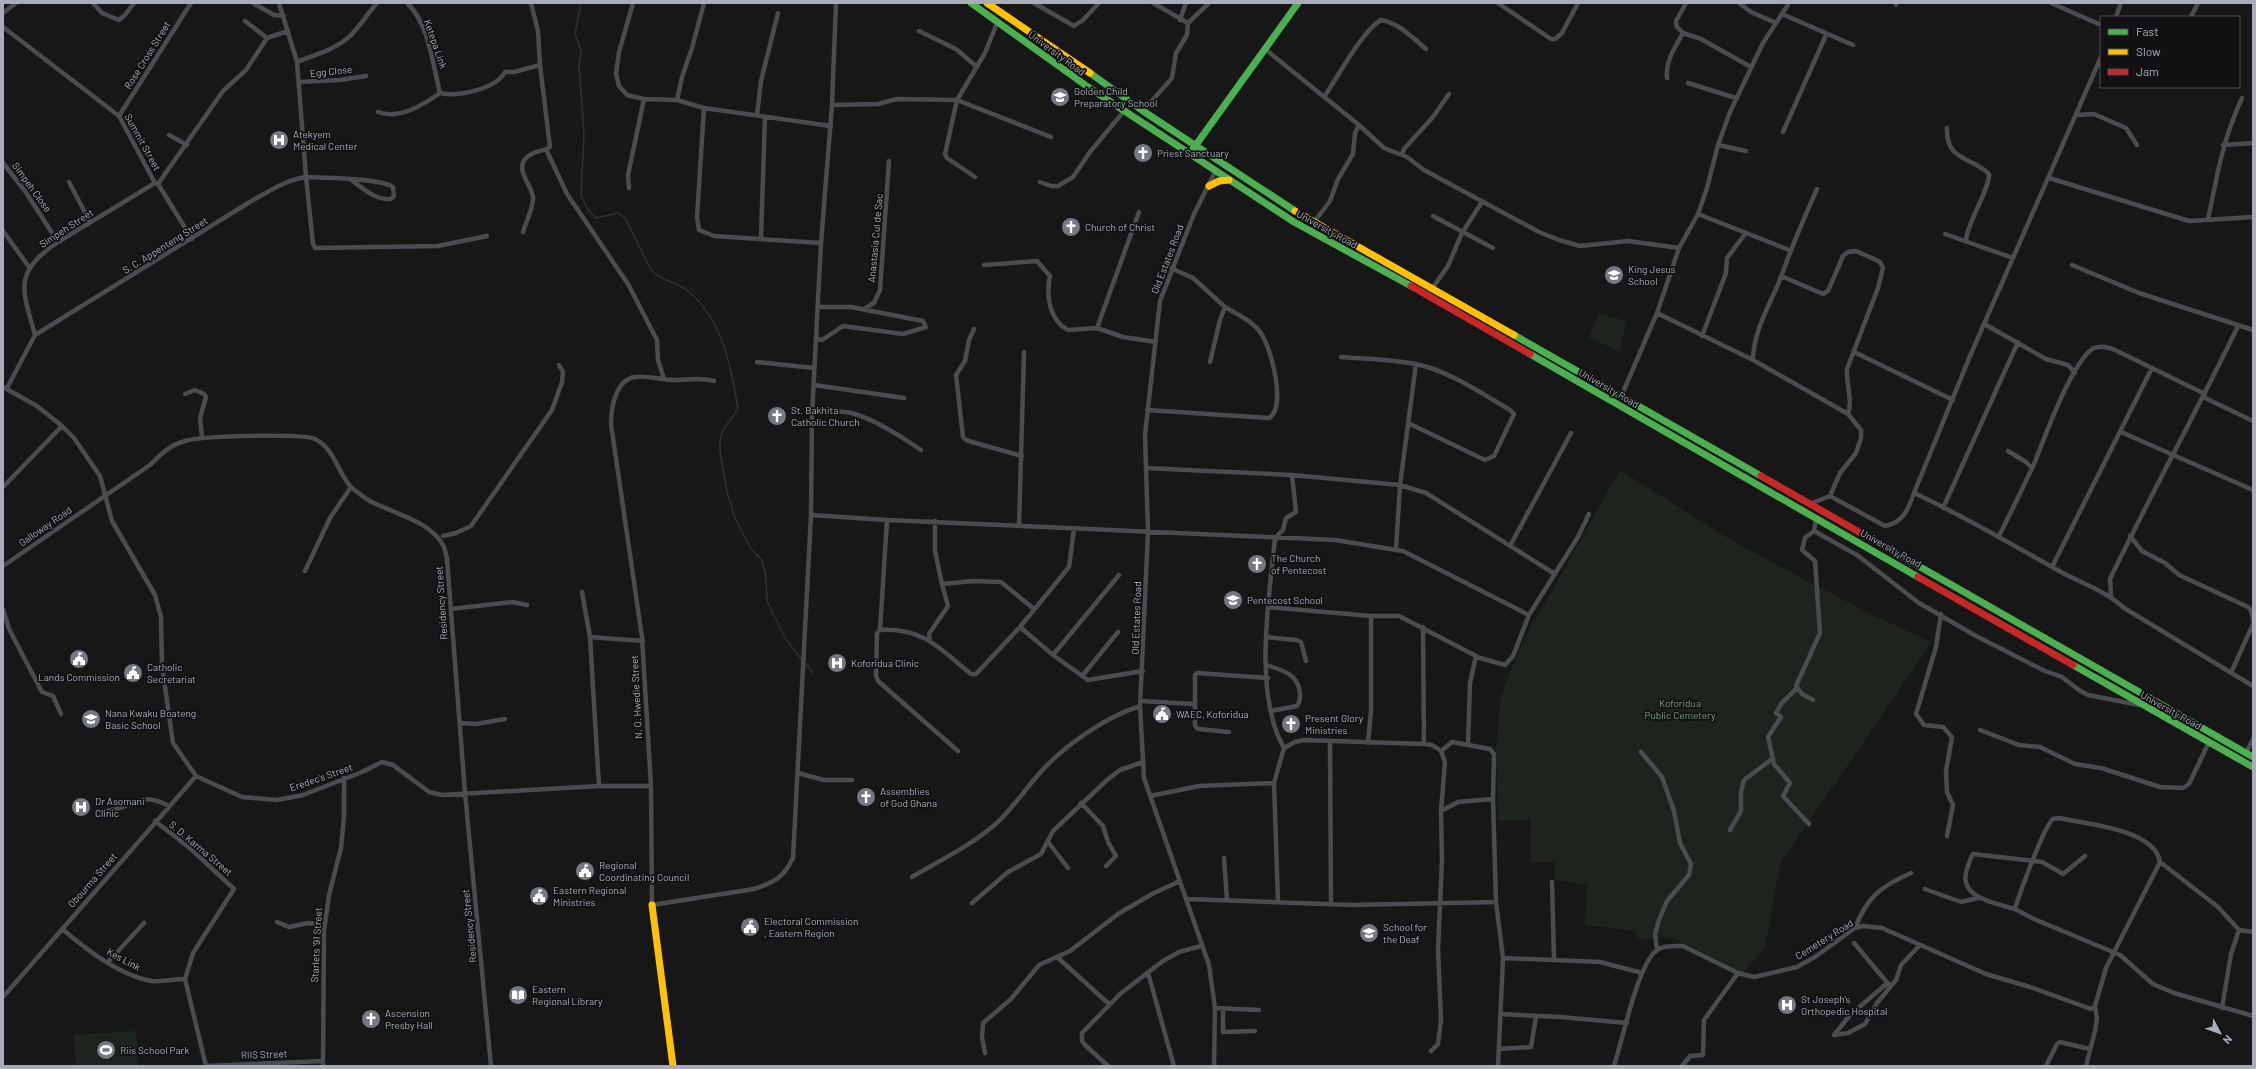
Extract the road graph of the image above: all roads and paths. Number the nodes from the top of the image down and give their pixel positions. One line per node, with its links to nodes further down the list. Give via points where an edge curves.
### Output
1 (16, 3): 30 (street)
2 (93, 3): 3 (street, via 102,13 119,20)
3 (134, 3)
4 (191, 3): 74 (street, Rose Cross Street)
5 (253, 3): 32 (street, via 274,15)
6 (279, 3): 32 (street)
7 (377, 3): 51 (street, via 344,41)
8 (407, 3): 59 (street, Ketepa Link, via 423,30 435,65)
9 (531, 3): 52 (street, via 538,31)
10 (633, 3): 64 (street, via 619,52 616,74 622,91 631,97)
11 (704, 3): 65 (street)
12 (836, 3): 67 (street)
13 (971, 3): 37 (main road, University Road)
14 (987, 3): 70 (main road, University Road)
15 (1034, 3): 16 (street, via 1074,26)
16 (1099, 3)
17 (1153, 3): 35 (street)
18 (1186, 3): 35 (street)
19 (1209, 3): 38 (street)
20 (1298, 3): 48 (main road)
21 (1498, 3): 22 (street, via 1551,39 1555,39 1562,33)
22 (1578, 3)
23 (1686, 3): 44 (street, via 1676,21 1677,27)
24 (1739, 3): 39 (street, via 1751,12)
25 (1789, 3): 31 (street)
26 (2051, 3): 40 (street)
27 (2121, 3): 33 (street)
28 (2198, 3): 34 (street)
29 (778, 13): 72 (street)
30 (3, 14)
31 (1782, 14): 39 (street); 45 (street)
32 (284, 16): 42 (street)
33 (2116, 16)
34 (2192, 16)
35 (1180, 20): 38 (street)
36 (245, 21): 46 (street)
37 (997, 23): 53 (street); 69 (main road, University Road)
38 (1188, 23): 70 (street, via 1188,35 1176,53 1172,78)
39 (1776, 23): 54 (street)
40 (2100, 25)
41 (3, 27): 74 (street, Summit Street)
42 (288, 31): 46 (street); 51 (street)
43 (919, 31): 53 (street, via 956,49)
44 (1683, 33): 54 (street, via 1701,39); 56 (street, via 1669,59 1666,69)
45 (1826, 35): 47 (street); 79 (street)
46 (267, 38): 83 (street, via 246,70 223,91)
47 (1853, 45)
48 (1265, 49): 61 (street); 87 (main road)
49 (1426, 50): 61 (street, via 1390,21 1381,20 1375,23 1366,35)
50 (2100, 59): 73 (street)
51 (297, 62): 57 (street)
52 (540, 65): 59 (street, via 505,72 492,84 466,93 451,96); 88 (street, via 550,141 550,147)
53 (977, 67): 66 (street)
54 (1751, 67): 62 (street)
55 (366, 76): 57 (street, Egg Close)
56 (1668, 78)
57 (299, 82): 96 (street)
58 (1688, 83): 62 (street)
59 (440, 93): 71 (street, via 416,108 393,115)
60 (1449, 94): 91 (street, via 1433,117 1404,148)
61 (1324, 97): 76 (street)
62 (1736, 98): 84 (street)
63 (2242, 98): 86 (street)
64 (644, 99): 65 (street); 105 (street, via 628,175)
65 (677, 100): 68 (street)
66 (957, 100): 67 (street, via 897,99 878,104); 81 (street); 97 (street, via 946,156)
67 (832, 105): 77 (street)
68 (704, 108): 72 (street); 121 (street, via 697,217 699,230 714,236)
69 (1124, 111): 90 (main road, University Road); 102 (street, via 1073,177 1058,186)
70 (1143, 111): 87 (main road, University Road)
71 (378, 112)
72 (757, 115): 75 (street)
73 (2077, 115): 85 (street, via 2094,114 2126,128); 98 (street)
74 (119, 116): 103 (street, Summit Street)
75 (765, 117): 77 (street); 121 (street)
76 (1360, 125): 91 (street, via 1384,148); 114 (street, via 1355,133 1353,154 1338,179 1330,202)
77 (831, 126): 125 (street)
78 (1947, 128): 123 (street, via 1949,146 1956,154 1989,174 1967,229)
79 (1783, 132)
80 (169, 135): 83 (street)
81 (1051, 137)
82 (2253, 143): 86 (street)
83 (187, 145): 103 (street)
84 (1718, 145): 89 (street); 109 (street)
85 (2137, 145)
86 (2223, 145): 112 (street)
87 (1195, 146): 90 (main road); 93 (main road, University Road)
88 (546, 149): 116 (street, via 524,159 522,170 533,195 533,204); 162 (street, via 567,194 628,284 658,340 658,360)
89 (1746, 151)
90 (1189, 154): 95 (main road, University Road)
91 (1402, 155): 107 (street)
92 (889, 161): 139 (street, Anastasia Cul de Sac, via 880,290 874,303)
93 (1220, 163): 95 (street, Old Estates Road); 114 (main road, University Road)
94 (3, 164): 124 (street, Simpeh Close, via 25,191)
95 (1216, 171): 100 (main road, University Road); 104 (street, Old Estates Road)
96 (306, 177): 99 (street, S. C. Appenteng Street); 120 (street, via 315,248 438,246); 122 (street, S. C. Appenteng Street, via 275,188)
97 (975, 177)
98 (2049, 178): 112 (street, via 2189,221); 129 (street)
99 (350, 179): 99 (street, S. C. Appenteng Street, via 389,184 395,190 394,196 389,200 380,197)
100 (1229, 180): 104 (main road); 136 (main road, University Road, via 1294,222)
101 (69, 182): 113 (street)
102 (1040, 182)
103 (157, 184): 113 (street, Simpeh Street); 122 (street, Summit Street)
104 (1209, 186): 133 (street, Old Estates Road, via 1194,214)
105 (629, 188)
106 (1817, 189): 128 (street)
107 (1482, 202): 117 (street); 127 (street, via 1539,232 1580,246 1628,241)
108 (1139, 212): 143 (street)
109 (1698, 214): 118 (street); 127 (street)
110 (1433, 216): 117 (street)
111 (2253, 217): 112 (street)
112 (2208, 220)
113 (90, 222): 124 (street, Simpeh Street)
114 (1314, 222): 135 (main road, University Road)
115 (3, 231): 132 (street)
116 (523, 232)
117 (1462, 232): 126 (street); 135 (street, via 1448,266)
118 (1745, 234): 128 (street); 147 (street, via 1727,258 1726,273)
119 (1945, 234): 123 (street)
120 (487, 236)
121 (761, 238): 125 (street)
122 (192, 239): 146 (street, S. C. Appenteng Street)
123 (1966, 240): 129 (street)
124 (58, 242): 132 (street, Simpeh Street)
125 (821, 243): 137 (street)
126 (1492, 248)
127 (1679, 248): 140 (street)
128 (1789, 250): 134 (street)
129 (2013, 258): 141 (street)
130 (984, 265): 143 (street, via 1037,261 1050,276 1050,306 1056,320 1068,330)
131 (2072, 265): 142 (street, via 2139,293)
132 (29, 267): 146 (street, via 24,280 25,297)
133 (1172, 268): 138 (street, via 1193,278); 149 (street, Old Estates Road, via 1160,301)
134 (1781, 276): 152 (street, via 1823,294 1828,291 1843,256 1848,252 1856,251 1880,262 1883,274); 154 (street, via 1762,320 1752,350)
135 (1432, 288): 136 (street); 167 (main road, University Road)
136 (1428, 295): 199 (main road, University Road)
137 (818, 307): 139 (street); 148 (street)
138 (1226, 307): 156 (street, via 1220,320); 171 (street, via 1252,324 1266,341 1276,378 1277,409 1274,416 1270,418)
139 (864, 309): 148 (street, via 923,321 926,327 903,334 843,326 822,340)
140 (1657, 312): 147 (street); 167 (street)
141 (1986, 325): 150 (street); 170 (street)
142 (2238, 326): 145 (street); 168 (street)
143 (1097, 328): 149 (street, via 1123,337)
144 (974, 329): 183 (street, via 968,340 964,361 956,375 963,437)
145 (2253, 330)
146 (35, 335): 165 (street)
147 (1702, 336): 154 (street)
148 (816, 340): 159 (street)
149 (1156, 342): 171 (street, Old Estates Road)
150 (2018, 342): 161 (street, via 2046,359 2068,365); 196 (street)
151 (1024, 352): 183 (street)
152 (1854, 352): 170 (street); 173 (street, via 1847,369 1846,381 1851,404)
153 (1341, 357): 157 (street)
154 (1752, 360): 173 (street)
155 (757, 362): 159 (street)
156 (1210, 362)
157 (1416, 364): 175 (street); 175 (street, via 1447,375 1514,414 1494,456 1484,460)
158 (559, 365): 206 (street, via 563,372 562,382 552,410 471,526)
159 (814, 368): 164 (street)
160 (2152, 368): 161 (street, via 2102,346 2093,349); 168 (street); 177 (street)
161 (2075, 373): 185 (street, via 2058,405)
162 (664, 379): 163 (street, N. O. Hwedie Street, via 699,378); 237 (street, N. O. Hwedie Street, via 628,379 620,387 611,409)
163 (714, 381)
164 (814, 386): 169 (street); 172 (street)
165 (5, 388): 176 (street, via 37,406)
166 (185, 394): 179 (street, via 195,390 206,397 200,418)
167 (1620, 396): 195 (main road, University Road)
168 (2204, 396): 174 (street); 182 (street)
169 (904, 398)
170 (1953, 400): 191 (street)
171 (1147, 410): 184 (street, Old Estates Road)
172 (812, 414): 180 (street, via 855,414); 198 (street)
173 (1848, 414): 193 (street, via 1861,430 1861,438 1856,453 1840,473)
174 (2253, 420)
175 (1408, 423): 187 (street)
176 (62, 426): 188 (street); 192 (street, via 74,438 100,476)
177 (2121, 432): 182 (street); 213 (street)
178 (1571, 433): 210 (street)
179 (202, 437): 189 (street, Residency Street, via 299,435 315,439 328,449); 192 (street, Residency Street, via 184,441 167,449 150,465)
180 (921, 450)
181 (2008, 451): 185 (street)
182 (2173, 454): 190 (street); 208 (street)
183 (1022, 456): 202 (street)
184 (1146, 468): 186 (street); 205 (street, Old Estates Road)
185 (2032, 468): 207 (street)
186 (1292, 475): 187 (street); 209 (street, via 1296,512 1286,518 1283,530)
187 (1400, 485): 210 (street, via 1426,492); 211 (street)
188 (3, 487)
189 (351, 487): 214 (street, via 330,518); 223 (street, Residency Street, via 369,500 425,526 443,545 447,559)
190 (2253, 490)
191 (1914, 493): 193 (street, via 1902,519 1885,526); 196 (street)
192 (106, 495): 194 (street, Residency Street); 275 (street, via 112,521 155,594 162,617 165,701 173,743)
193 (1830, 496): 195 (street)
194 (98, 500): 212 (street, Galloway Road)
195 (1812, 504): 269 (main road, University Road)
196 (1943, 508): 207 (street)
197 (1588, 514): 215 (street, via 1578,537)
198 (811, 515): 200 (street); 274 (street)
199 (1816, 519): 204 (street); 252 (main road, University Road)
200 (887, 520): 201 (street); 233 (street)
201 (934, 521): 202 (street); 217 (street, via 935,551)
202 (1019, 526): 203 (street)
203 (1074, 529): 205 (street); 224 (street, via 1071,565)
204 (1814, 531): 226 (street, via 1857,555 1919,602); 248 (street, via 1805,538 1802,550 1814,561 1820,633)
205 (1148, 532): 209 (street); 243 (street, Old Estates Road)
206 (443, 536)
207 (1999, 536): 213 (street)
208 (2130, 536): 219 (street, via 2110,579); 225 (street, via 2142,551 2165,563 2179,575)
209 (1275, 538): 211 (street, via 1334,540); 221 (street)
210 (1510, 546): 215 (street)
211 (1396, 549): 227 (street, via 1411,554)
212 (3, 566)
213 (2052, 567): 219 (street, via 2088,587)
214 (305, 571)
215 (1555, 574): 227 (street)
216 (1119, 575): 239 (street)
217 (942, 584): 224 (street, via 1001,582); 238 (street, via 948,606 929,634)
218 (582, 592): 235 (street)
219 (2111, 596): 244 (street, via 2124,608)
220 (526, 606): 223 (street, via 512,602)
221 (1268, 607): 228 (street); 236 (street)
222 (3, 609): 254 (street, via 9,629 42,692 53,696)
223 (451, 609): 256 (street, Residency Street)
224 (1034, 609): 231 (street)
225 (2252, 609): 229 (street)
226 (1941, 614): 252 (street, via 1976,636 2062,677 2088,695); 291 (street, via 1936,647 1916,714 1924,725 1943,727 1952,737 1946,771 1947,792 1953,805)
227 (1529, 615): 240 (street, via 1509,663 1491,663)
228 (1371, 616): 232 (street, via 1399,616); 262 (street, via 1371,711)
229 (2253, 620)
230 (2253, 624): 244 (street)
231 (1020, 627): 238 (street, via 973,674); 239 (street)
232 (1423, 627): 240 (street); 263 (street)
233 (880, 630): 238 (street, via 910,632); 266 (street, via 877,633 878,681)
234 (1118, 632): 245 (street)
235 (590, 637): 237 (street); 279 (street)
236 (1266, 637): 241 (street, via 1301,642); 242 (street)
237 (643, 641): 280 (street, N. O. Hwedie Street)
238 (930, 641)
239 (1053, 655): 245 (street)
240 (1476, 656): 264 (street, via 1470,683)
241 (1306, 661)
242 (1266, 665): 246 (street); 253 (street, via 1285,671 1300,686 1300,702 1297,706)
243 (1143, 671): 245 (street, via 1092,681); 250 (street, Old Estates Road)
244 (2231, 673): 247 (street)
245 (1082, 676)
246 (1268, 678): 251 (street, via 1197,673); 253 (street)
247 (2253, 686)
248 (1797, 688): 249 (street); 271 (street, via 1776,713 1781,717 1768,737)
249 (1813, 700)
250 (1140, 703): 251 (street); 272 (street, Old Estates Road); 300 (street, via 1117,714 1081,738 1039,774 998,821 971,842)
251 (1194, 704): 258 (street, via 1194,720 1198,729)
252 (2143, 706): 261 (main road, University Road)
253 (1271, 711): 265 (street, via 1273,727)
254 (61, 714)
255 (505, 719): 256 (street, via 476,724)
256 (460, 722): 281 (street, Residency Street)
257 (1980, 730): 261 (street, via 2019,745 2040,747 2075,764 2101,768 2160,787 2177,789 2189,784)
258 (1229, 732)
259 (2253, 739): 269 (street)
260 (1330, 742): 262 (street); 265 (street, via 1304,740); 310 (street)
261 (2209, 742): 273 (main road, University Road)
262 (1368, 743): 263 (street)
263 (1424, 744): 267 (street, via 1432,745)
264 (1468, 744): 267 (street, via 1452,742); 283 (street, via 1493,751)
265 (1284, 748): 278 (street)
266 (958, 751)
267 (1441, 751): 287 (street, via 1445,762)
268 (1641, 752): 324 (street, via 1662,778 1674,811 1680,843 1691,864 1689,875 1667,901 1659,920 1655,934)
269 (2246, 753): 270 (main road, University Road)
270 (2253, 757)
271 (1772, 759): 289 (street, via 1780,774 1790,783 1783,796); 290 (street, via 1744,780 1741,811)
272 (1143, 762): 282 (street, Old Estates Road, via 1144,778); 284 (street, via 1120,770)
273 (2253, 767)
274 (798, 773): 277 (street, via 824,780); 312 (street, via 793,858 776,881 754,889)
275 (196, 776): 276 (street, Eredec's Street, via 242,797 277,800 303,795); 285 (street, Obourma Street)
276 (344, 778): 281 (street, Eredec's Street, via 378,763 387,763 429,792 453,796); 316 (street, Starlets '91 Street, via 341,848 329,894)
277 (852, 780)
278 (1274, 783): 282 (street, via 1199,786); 307 (street)
279 (599, 786): 280 (street, Eredec's Street); 281 (street, Eredec's Street)
280 (651, 786): 312 (street, N. O. Hwedie Street)
281 (465, 793): 354 (street, Residency Street)
282 (1150, 796): 301 (street, Old Estates Road)
283 (1493, 799): 287 (street, via 1458,802); 308 (street)
284 (1081, 803): 292 (street, via 1053,831); 297 (street, via 1106,831 1108,842 1116,856)
285 (169, 806): 286 (street, via 155,799 143,798 112,811); 288 (street, Obourma Street)
286 (105, 811)
287 (1441, 811): 311 (street)
288 (155, 821): 318 (street, Obourma Street); 333 (street, S. D. Karma Street, via 191,849 234,889 193,953)
289 (1809, 824)
290 (1730, 830)
291 (1947, 836)
292 (1048, 842): 298 (street); 309 (street, via 1041,854 1008,872)
293 (2085, 856): 295 (street, via 2063,874 2042,862)
294 (1224, 858): 306 (street)
295 (2033, 862): 296 (street, via 2050,822 2059,818 2138,836 2159,854); 304 (street, via 1973,854 1965,881); 313 (street)
296 (2160, 862): 319 (street, via 2218,907); 325 (street)
297 (1106, 866)
298 (1068, 868)
299 (1911, 873): 317 (street, via 1878,890 1862,910)
300 (912, 877)
301 (1180, 881): 305 (street, Old Estates Road); 326 (street, via 1118,914 1070,951)
302 (1552, 882): 328 (street)
303 (1925, 890): 304 (street, via 1961,902)
304 (1978, 898): 313 (street)
305 (1186, 899): 306 (street); 322 (street, Old Estates Road)
306 (1227, 900): 307 (street)
307 (1278, 901): 310 (street)
308 (1496, 902): 311 (street); 327 (street)
309 (972, 903)
310 (1331, 904): 311 (street)
311 (1440, 904): 350 (street, via 1438,949 1441,1020 1438,1044)
312 (652, 905): 355 (main road, N. O. Hwedie Street)
313 (2015, 909): 325 (street)
314 (277, 922): 316 (street, via 289,927 308,923)
315 (144, 924): 329 (street)
316 (325, 925): 351 (street, Starlets '91 Street)
317 (1855, 928): 323 (street, Cemetery Road, via 1882,928); 331 (street, Cemetery Road, via 1815,957 1797,966 1754,976)
318 (62, 929): 329 (street, Kes Link, via 87,950); 335 (street, Obourma Street)
319 (2239, 930): 320 (street); 340 (street, via 2231,954)
320 (2252, 930)
321 (1854, 943): 334 (street)
322 (1201, 946): 332 (street, via 1179,952); 338 (street, Old Estates Road, via 1209,965)
323 (1919, 946): 334 (street, via 1901,965 1896,980); 337 (street, Cemetery Road, via 1986,974 2091,1009)
324 (1657, 950): 330 (street, via 1651,955); 331 (street, Cemetery Road, via 1683,946)
325 (2114, 952): 337 (street, via 2106,968); 340 (street, via 2153,984 2174,994)
326 (1057, 957): 336 (street); 349 (street, via 1039,965 1011,999 983,1023)
327 (1503, 958): 328 (street); 342 (street)
328 (1554, 959): 330 (street, via 1600,962)
329 (108, 962): 333 (street, Kes Link, via 140,978 153,981)
330 (1642, 972): 345 (street)
331 (1738, 972): 361 (street, via 1704,1020 1703,1055 1690,1056)
332 (1148, 973): 336 (street); 357 (street)
333 (185, 979): 353 (street)
334 (1890, 986): 334 (street, via 1885,985 1850,1015 1834,1035 1848,1033 1865,1024)
335 (3, 997)
336 (1109, 1004): 356 (street, via 1082,1033 1085,1045)
337 (2095, 1006): 348 (street, via 2097,1018)
338 (1215, 1008): 339 (street); 358 (street, Old Estates Road)
339 (1223, 1008): 341 (street); 346 (street, via 1223,1032)
340 (2222, 1008): 343 (street)
341 (1259, 1010)
342 (1501, 1014): 344 (street); 347 (street)
343 (2253, 1016)
344 (1536, 1017): 345 (street); 347 (street, via 1531,1047)
345 (1627, 1023): 360 (street)
346 (1255, 1031)
347 (1499, 1049): 359 (street)
348 (2090, 1049): 362 (street, via 2060,1042); 363 (street)
349 (985, 1052)
350 (1431, 1052)
351 (323, 1063): 352 (street, RIIS Street)
352 (254, 1064): 353 (street, RIIS Street)
353 (206, 1066)
354 (491, 1066)
355 (673, 1066)
356 (1108, 1066)
357 (1174, 1066)
358 (1214, 1066)
359 (1498, 1066)
360 (1614, 1066)
361 (1682, 1066)
362 (2046, 1066)
363 (2086, 1066)

